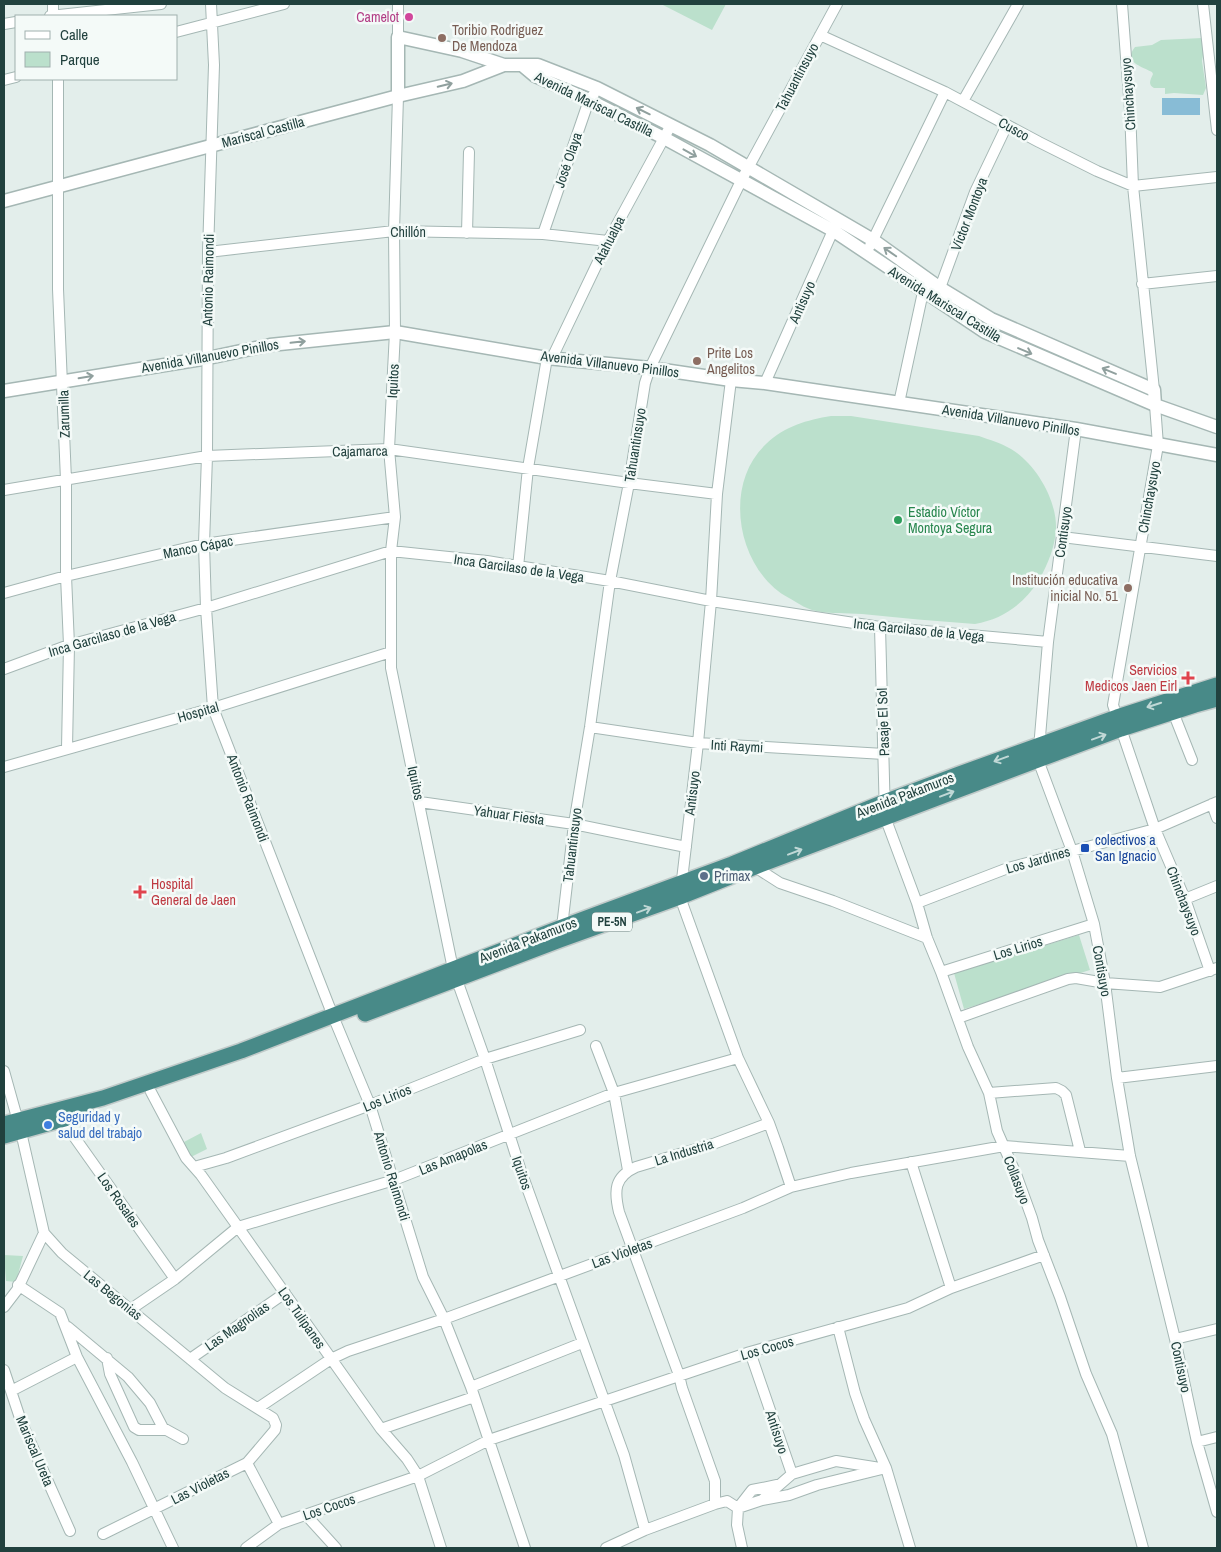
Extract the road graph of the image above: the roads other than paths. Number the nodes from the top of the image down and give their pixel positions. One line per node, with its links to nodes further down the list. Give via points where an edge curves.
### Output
1 (161, 4): 9 (street)
2 (211, 4): 11 (street, Antonio Raimondi)
3 (284, 4): 11 (street)
4 (398, 4): 14 (street, Iquitos)
5 (837, 4): 13 (street, Tahuantinsuyo)
6 (1018, 4): 22 (street)
7 (1122, 4): 33 (street, Chinchaysuyo)
8 (1203, 4): 25 (street)
9 (114, 7): 10 (street)
10 (59, 15)
11 (212, 22): 12 (street); 27 (street, Antonio Raimondi)
12 (178, 31)
13 (820, 35): 19 (street, Cusco); 29 (street, Tahuantinsuyo)
14 (398, 37): 15 (street, via 462,51); 20 (street, Iquitos)
15 (504, 66): 16 (street, Mariscal Castilla); 20 (street, Mariscal Castilla, one-way to 15, via 463,81)
16 (523, 66): 18 (street, Avenida Mariscal Castilla, via 538,65); 21 (street, Avenida Mariscal Castilla, via 535,76)
17 (58, 80): 32 (street, Zarumilla)
18 (597, 88): 21 (street, José Olaya); 23 (street, Avenida Mariscal Castilla, one-way to 18)
19 (945, 92): 22 (street, Cusco); 39 (street)
20 (398, 96): 27 (street, Mariscal Castilla); 36 (street, Iquitos)
21 (589, 100): 26 (street, Avenida Mariscal Castilla); 38 (street, José Olaya)
22 (963, 101): 24 (street, Cusco)
23 (671, 125): 26 (street, Atahualpa); 29 (street, Avenida Mariscal Castilla)
24 (1007, 125): 33 (street, Cusco, via 1096,171); 45 (street, Víctor Montoya, via 975,192)
25 (1217, 130)
26 (664, 138): 31 (street, Avenida Mariscal Castilla, one-way to 31); 40 (street, Atahualpa)
27 (212, 146): 32 (street, Mariscal Castilla); 41 (street, Antonio Raimondi)
28 (469, 152): 37 (street)
29 (748, 169): 31 (street, Tahuantinsuyo); 35 (street, Avenida Mariscal Castilla)
30 (1217, 178): 33 (street, Cusco)
31 (741, 181): 35 (street, Avenida Mariscal Castilla); 50 (street, Tahuantinsuyo)
32 (59, 186): 34 (street, Mariscal Castilla); 52 (street, Zarumilla, via 58,289)
33 (1133, 186): 44 (street, Chinchaysuyo)
34 (4, 200)
35 (835, 226): 39 (street, Avenida Mariscal Castilla); 42 (street, Avenida Mariscal Castilla); 53 (street, Antisuyo)
36 (394, 231): 37 (street, Chillón); 41 (street, Chillón); 47 (street, Iquitos)
37 (467, 233): 38 (street, Chillón)
38 (543, 234): 40 (street, Chillón)
39 (873, 240): 42 (street); 45 (street, Avenida Mariscal Castilla, one-way to 39)
40 (608, 241): 49 (street, Atahualpa)
41 (208, 252): 48 (street, Antonio Raimondi)
42 (866, 253): 46 (street, Avenida Mariscal Castilla)
43 (1217, 276): 44 (street)
44 (1142, 284): 55 (street, Chinchaysuyo)
45 (940, 288): 46 (street); 55 (street, Avenida Mariscal Castilla, one-way to 45, via 991,318)
46 (923, 292): 56 (street); 57 (street, Avenida Mariscal Castilla, one-way to 57, via 985,332)
47 (395, 332): 48 (street, Avenida Villanuevo Pinillos, one-way to 47, via 270,345); 49 (street, Avenida Villanuevo Pinillos); 61 (street, Iquitos)
48 (208, 358): 52 (street, Avenida Villanuevo Pinillos, one-way to 48); 63 (street, Antonio Raimondi)
49 (550, 358): 50 (street, Avenida Villanuevo Pinillos); 64 (street, Atahualpa)
50 (650, 368): 51 (street, Avenida Villanuevo Pinillos); 66 (street, Tahuantinsuyo)
51 (731, 380): 53 (street, Avenida Villanuevo Pinillos); 68 (street, Antisuyo)
52 (62, 381): 54 (street, Avenida Villanuevo Pinillos); 65 (street, Zarumilla)
53 (765, 383): 56 (street, Avenida Villanuevo Pinillos)
54 (4, 390)
55 (1154, 390): 57 (street, Chinchaysuyo)
56 (899, 404): 59 (street, Avenida Villanuevo Pinillos)
57 (1155, 405): 58 (street, Avenida Mariscal Castilla); 60 (street, Chinchaysuyo)
58 (1217, 427)
59 (1076, 430): 60 (street, Avenida Villanuevo Pinillos); 70 (street, Contisuyo)
60 (1158, 445): 62 (street, Avenida Villanuevo Pinillos); 72 (street, Chinchaysuyo)
61 (389, 449): 63 (street, Cajamarca); 64 (street, Cajamarca); 69 (street, Iquitos)
62 (1217, 455)
63 (207, 456): 65 (street, Cajamarca); 71 (street, Antonio Raimondi)
64 (528, 468): 66 (street, Cajamarca); 75 (street, Atahualpa)
65 (66, 480): 67 (street, Cajamarca); 76 (street, Zarumilla)
66 (629, 483): 68 (street, Cajamarca); 77 (street, Tahuantinsuyo)
67 (4, 490)
68 (717, 494): 79 (street, Antisuyo)
69 (395, 517): 71 (street, Manco Cápac); 73 (street, Iquitos)
70 (1062, 537): 72 (street); 82 (street, Contisuyo)
71 (204, 544): 76 (street, Manco Cápac); 80 (street, Antonio Raimondi)
72 (1140, 547): 74 (street); 90 (street, Chinchaysuyo, via 1112,705)
73 (391, 551): 75 (street, Inca Garcilaso de la Vega); 80 (street, Inca Garcilaso de la Vega); 84 (street, Iquitos)
74 (1217, 556)
75 (518, 567): 77 (street, Inca Garcilaso de la Vega)
76 (66, 576): 78 (street, Manco Cápac); 83 (street, Zarumilla)
77 (610, 581): 79 (street, Inca Garcilaso de la Vega); 91 (street, Tahuantinsuyo)
78 (4, 593)
79 (711, 601): 81 (street, Inca Garcilaso de la Vega); 92 (street, Antisuyo)
80 (206, 608): 83 (street, Inca Garcilaso de la Vega); 88 (street, Antonio Raimondi)
81 (880, 627): 82 (street, Inca Garcilaso de la Vega); 95 (street, Pasaje El Sol)
82 (1048, 642): 94 (street, Contisuyo)
83 (69, 645): 85 (street, Inca Garcilaso de la Vega); 93 (street, Zarumilla)
84 (391, 652): 88 (street, Hospital); 98 (street, Iquitos, via 391,668)
85 (4, 669)
86 (1217, 685): 90 (highway, Avenida Pakamuros / PE-5N, one-way to 90)
87 (1217, 699): 89 (highway, Avenida Pakamuros / PE-5N)
88 (213, 708): 93 (street, Hospital); 119 (street, Antonio Raimondi)
89 (1173, 712): 90 (highway, Avenida Pakamuros / PE-5N); 96 (street)
90 (1119, 723): 94 (highway, Avenida Pakamuros / PE-5N); 103 (street, Chinchaysuyo)
91 (590, 727): 92 (street, Inti Raymi); 102 (street, Tahuantinsuyo)
92 (698, 744): 95 (street, Inti Raymi); 104 (street, Antisuyo)
93 (67, 748): 97 (street, Hospital)
94 (1038, 753): 100 (highway, Avenida Pakamuros / PE-5N); 105 (street, Contisuyo)
95 (884, 754): 100 (street, Pasaje El Sol)
96 (1192, 760)
97 (4, 767)
98 (420, 802): 102 (street, Yahuar Fiesta); 116 (street, Iquitos)
99 (1215, 803): 101 (street); 103 (street, Los Jardines)
100 (884, 810): 106 (highway, Avenida Pakamuros / PE-5N, one-way to 100); 108 (highway, Avenida Pakamuros / PE-5N); 110 (street, Collasuyo)
101 (1217, 818)
102 (574, 824): 104 (street, Yahuar Fiesta); 112 (street, Tahuantinsuyo)
103 (1155, 828): 105 (street, Los Jardines); 109 (street, Chinchaysuyo)
104 (686, 847): 108 (street, Antisuyo)
105 (1072, 851): 110 (street, Los Jardines, via 1008,868); 111 (street, Contisuyo)
106 (755, 867): 108 (highway, Avenida Pakamuros / PE-5N); 113 (street, via 780,883)
107 (1217, 886): 109 (street)
108 (681, 890): 112 (highway, Avenida Pakamuros / PE-5N); 116 (highway, Avenida Pakamuros / PE-5N, one-way to 108); 122 (street, Antisuyo)
109 (1185, 899): 114 (street, Chinchaysuyo)
110 (917, 903): 113 (street, Collasuyo)
111 (1094, 924): 115 (street, Los Lirios); 117 (street, Contisuyo)
112 (562, 927): 116 (highway, Avenida Pakamuros / PE-5N)
113 (927, 938): 115 (street, Collasuyo)
114 (1214, 969): 117 (street, via 1160,987)
115 (941, 972): 118 (street, Collasuyo)
116 (455, 974): 119 (highway, Avenida Pakamuros / PE-5N); 123 (street, Iquitos)
117 (1105, 983): 118 (street, via 1068,979); 126 (street, Contisuyo)
118 (958, 1018): 129 (street, Collasuyo)
119 (335, 1021): 127 (highway, Avenida Pakamuros / PE-5N); 130 (street, Antonio Raimondi); 133 (highway, Avenida Pakamuros / PE-5N)
120 (580, 1030): 123 (street, Los Lirios)
121 (596, 1046): 128 (street)
122 (738, 1058): 128 (street, Las Amapolas); 132 (street, Antisuyo)
123 (485, 1059): 130 (street, Los Lirios); 134 (street, Iquitos)
124 (1217, 1066): 126 (street)
125 (4, 1072): 133 (street, Las Begonias)
126 (1117, 1078): 138 (street, Contisuyo)
127 (151, 1092): 131 (highway, Avenida Pakamuros / PE-5N); 140 (street, Los Tulipanes)
128 (614, 1093): 134 (street, Las Amapolas); 141 (street)
129 (989, 1094): 136 (street, Collasuyo, via 997,1131); 137 (street, via 1050,1088 1062,1091)
130 (370, 1105): 140 (street, Los Lirios); 142 (street, Antonio Raimondi)
131 (63, 1120): 133 (highway, Avenida Pakamuros / PE-5N); 149 (street, Los Rosales)
132 (769, 1123): 141 (street, La Industria, via 714,1144); 143 (street, Antisuyo)
133 (15, 1126): 135 (highway, Avenida Pakamuros / PE-5N); 145 (street, Las Begonias)
134 (509, 1134): 142 (street, Las Amapolas); 148 (street, Iquitos)
135 (4, 1136)
136 (1004, 1146): 137 (street, Las Violetas); 139 (street, Las Violetas); 147 (street, Collasuyo)
137 (1080, 1151): 138 (street, Las Violetas)
138 (1130, 1156): 159 (street, Contisuyo)
139 (911, 1162): 143 (street, Las Violetas); 151 (street)
140 (194, 1168): 144 (street, Los Tulipanes)
141 (628, 1170): 146 (street, via 618,1181 615,1196)
142 (394, 1180): 144 (street, Las Amapolas); 155 (street, Antonio Raimondi, via 423,1277)
143 (790, 1187): 146 (street, Las Violetas)
144 (238, 1227): 149 (street, Las Amapolas); 152 (street, Los Tulipanes)
145 (44, 1233): 150 (street); 154 (street, Las Begonias, via 62,1253)
146 (632, 1249): 148 (street, Las Violetas); 167 (street)
147 (1044, 1255): 151 (street, Los Cocos); 202 (street, Collasuyo, via 1086,1374 1112,1434)
148 (560, 1276): 155 (street, Las Violetas); 160 (street, Iquitos)
149 (175, 1279): 154 (street, Las Amapolas)
150 (18, 1285): 153 (street); 156 (street, via 60,1313)
151 (951, 1288): 157 (street, Los Cocos, via 908,1308)
152 (285, 1293): 164 (street, Las Magnolias); 165 (street, Los Tulipanes)
153 (4, 1307)
154 (130, 1309): 164 (street, Las Begonias)
155 (444, 1319): 165 (street, Las Violetas, via 348,1350); 169 (street, Antonio Raimondi)
156 (65, 1324): 162 (street); 163 (street)
157 (838, 1327): 161 (street, Los Cocos); 180 (street, via 864,1419)
158 (1217, 1329): 159 (street)
159 (1176, 1339): 178 (street, Contisuyo)
160 (582, 1342): 169 (street); 170 (street, Iquitos)
161 (750, 1352): 167 (street, Los Cocos); 181 (street, Antisuyo)
162 (77, 1357): 168 (street); 187 (street)
163 (107, 1358): 174 (street, via 150,1403); 174 (street, via 110,1374 134,1426 139,1430)
164 (190, 1359): 171 (street, Las Begonias)
165 (331, 1359): 171 (street, Las Violetas); 173 (street, Los Tulipanes)
166 (4, 1370): 168 (street, Mariscal Ureta)
167 (679, 1375): 170 (street, Los Cocos); 185 (street, via 714,1481)
168 (11, 1391): 192 (street, Mariscal Ureta)
169 (473, 1392): 173 (street); 177 (street, Antonio Raimondi)
170 (605, 1401): 177 (street, Los Cocos); 191 (street, Iquitos)
171 (258, 1408): 172 (street, Las Begonias)
172 (274, 1418): 179 (street, Las Violetas, via 275,1430)
173 (381, 1429): 182 (street, Los Tulipanes)
174 (166, 1430): 176 (street)
175 (1217, 1437): 178 (street)
176 (183, 1439)
177 (489, 1440): 182 (street, Los Cocos); 198 (street, Antonio Raimondi)
178 (1197, 1442): 188 (street, Contisuyo)
179 (247, 1463): 187 (street, Las Violetas); 190 (street)
180 (886, 1468): 181 (street, via 836,1462); 184 (street); 201 (street)
181 (792, 1474): 183 (street)
182 (418, 1476): 189 (street, Los Cocos); 197 (street, Los Tulipanes)
183 (778, 1485): 184 (street); 186 (street, via 752,1490)
184 (762, 1500): 186 (street)
185 (715, 1504): 186 (street, via 727,1501); 191 (street)
186 (738, 1508): 200 (street, via 737,1525)
187 (154, 1510): 193 (street, Las Violetas); 194 (street)
188 (1217, 1512)
189 (306, 1515): 190 (street, Los Cocos); 196 (street)
190 (279, 1524): 195 (street, Los Cocos)
191 (645, 1530): 199 (street)
192 (70, 1531)
193 (102, 1534)
194 (173, 1548)
195 (246, 1548)
196 (336, 1548)
197 (441, 1548)
198 (525, 1548)
199 (606, 1548)
200 (742, 1548)
201 (910, 1548)
202 (1141, 1548)

